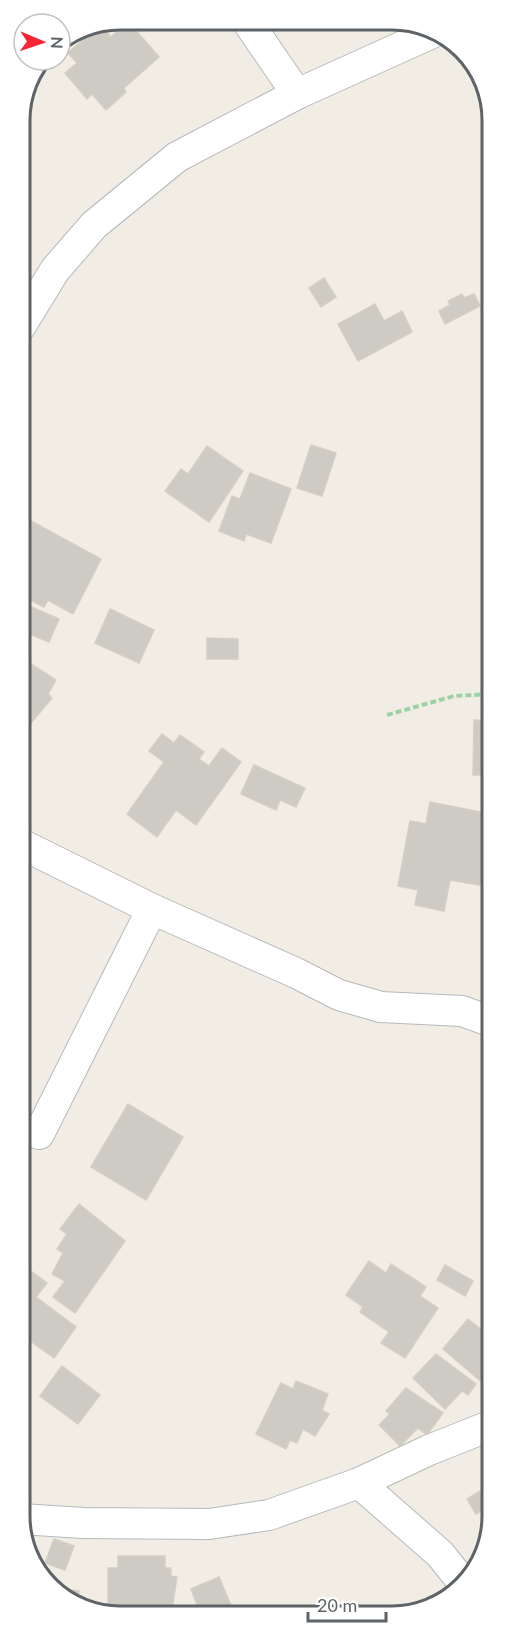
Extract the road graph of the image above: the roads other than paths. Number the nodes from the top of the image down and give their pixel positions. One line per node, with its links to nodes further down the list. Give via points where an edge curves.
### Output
1 (253, 30): 3 (street)
2 (425, 36): 3 (street)
3 (297, 94): 4 (street, via 177,157 94,225 55,270)
4 (30, 311)
5 (30, 848): 6 (street)
6 (152, 909): 7 (street, via 339,995 381,1007 462,1011); 8 (street)
7 (482, 1018)
8 (39, 1134)
9 (482, 1429): 10 (street)
10 (359, 1483): 11 (street, via 269,1515 209,1524); 12 (street, via 440,1554)
11 (30, 1519)
12 (458, 1577)

